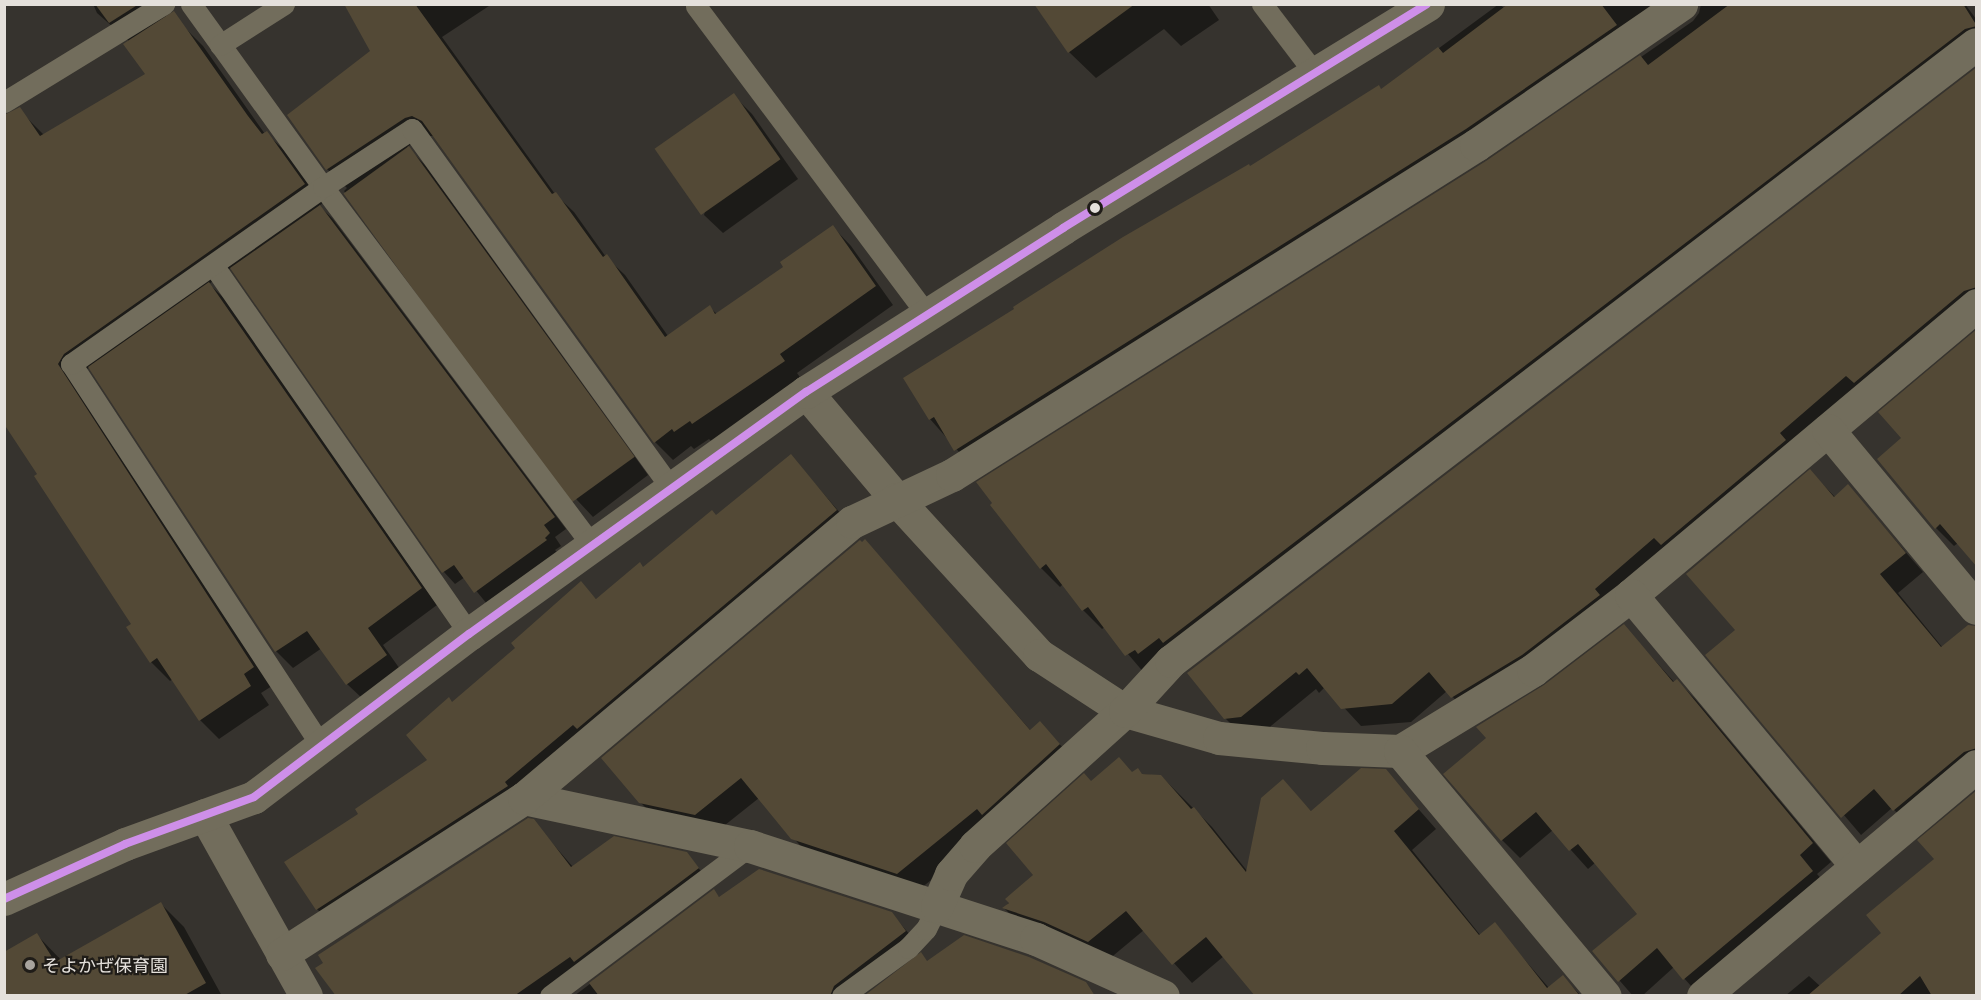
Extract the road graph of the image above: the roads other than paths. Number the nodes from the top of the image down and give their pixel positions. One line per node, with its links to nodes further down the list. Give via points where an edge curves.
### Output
1 (164, 4): 11 (lane)
2 (191, 4): 9 (lane)
3 (284, 4): 9 (lane)
4 (1262, 4): 10 (lane)
5 (1428, 4): 10 (street)
6 (1681, 4): 19 (street, via 1476,145 952,475)
7 (696, 6): 15 (lane)
8 (1977, 44): 24 (street, via 1171,661)
9 (220, 45): 12 (lane)
10 (1316, 75): 15 (street)
11 (4, 102)
12 (323, 187): 13 (lane); 18 (lane, via 412,129); 20 (lane)
13 (213, 265): 23 (lane); 25 (lane, via 71,364)
14 (1977, 305): 17 (street)
15 (927, 315): 16 (street)
16 (806, 392): 18 (street); 19 (street)
17 (1828, 430): 21 (street); 22 (street)
18 (672, 490): 20 (street)
19 (896, 499): 24 (street, via 1039,655); 28 (street, via 852,522)
20 (593, 546): 23 (street)
21 (1631, 595): 26 (street, via 1533,670); 31 (street)
22 (1977, 608)
23 (469, 634): 25 (street)
24 (1125, 711): 26 (street, via 1219,738); 33 (street, via 975,846 951,874)
25 (322, 747): 29 (street, via 254,797)
26 (1400, 751): 39 (street)
27 (1977, 766): 31 (street)
28 (524, 798): 30 (street); 34 (street)
29 (205, 814): 32 (street, via 125,844); 34 (street)
30 (750, 846): 33 (street); 36 (lane)
31 (1857, 866): 40 (street)
32 (4, 899)
33 (937, 906): 37 (lane, via 926,929 908,948); 38 (street, via 1036,939)
34 (282, 954): 35 (street)
35 (306, 996)
36 (550, 996)
37 (842, 996)
38 (1163, 996)
39 (1605, 996)
40 (1703, 996)

